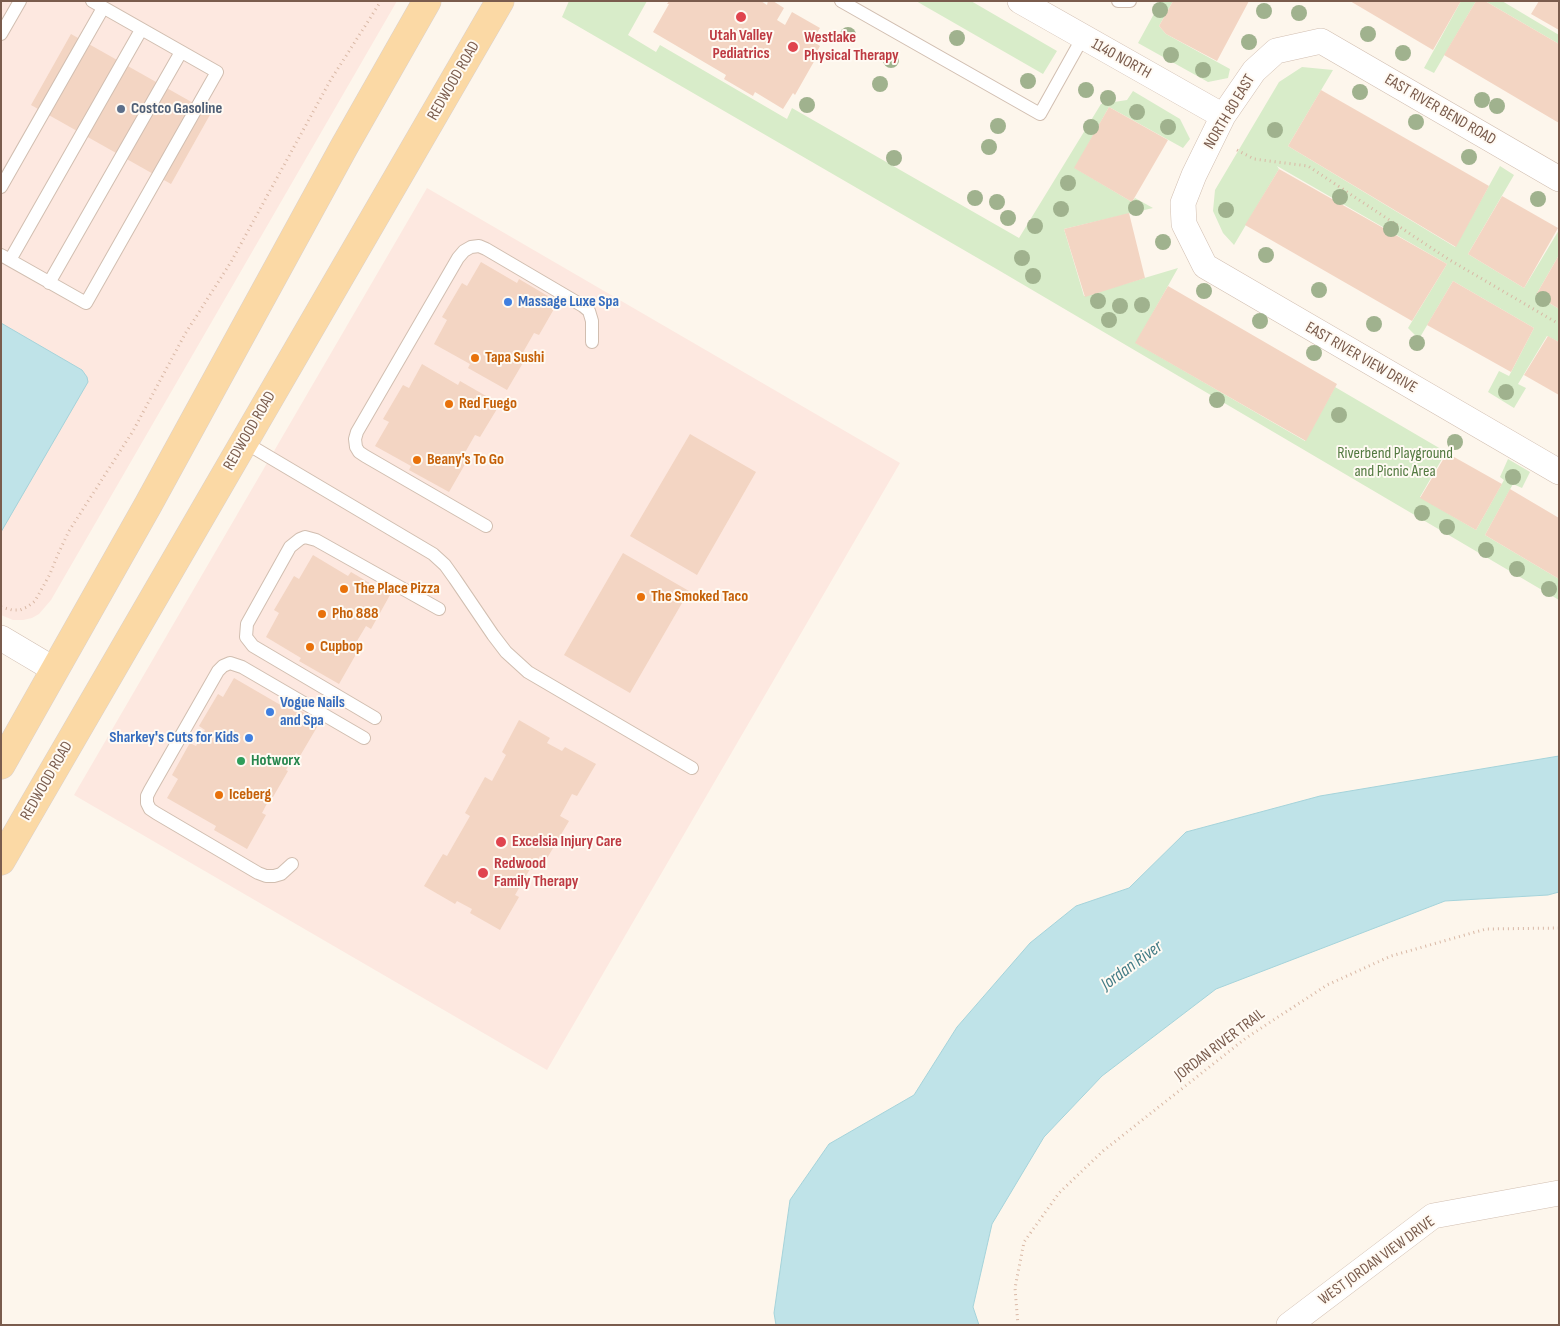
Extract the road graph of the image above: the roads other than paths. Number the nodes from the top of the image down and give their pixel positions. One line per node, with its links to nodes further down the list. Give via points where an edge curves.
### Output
1 (20, 1): 11 (lane)
2 (92, 1): 9 (lane)
3 (427, 1): 27 (main road)
4 (500, 1): 22 (main road, REDWOOD ROAD)
5 (841, 1): 12 (lane, via 1040,114)
6 (1020, 1): 12 (street, 1140 NORTH)
7 (1118, 1): 8 (lane)
8 (1130, 1)
9 (103, 8): 10 (lane); 17 (lane)
10 (141, 30): 14 (lane); 19 (lane)
11 (1, 34)
12 (1083, 37): 15 (street, 1140 NORTH)
13 (1321, 41): 15 (street, NORTH 80 EAST, via 1276,50 1254,71); 16 (street, EAST RIVER BEND ROAD)
14 (181, 52): 20 (lane); 20 (lane, via 217,72 198,107 86,303)
15 (1223, 116): 18 (street, NORTH 80 EAST, via 1183,203)
16 (1559, 179)
17 (1, 187)
18 (1184, 224): 23 (street, EAST RIVER VIEW DRIVE, via 1205,266)
19 (5, 258): 20 (lane)
20 (50, 283)
21 (592, 342): 24 (lane, via 592,321 589,311 583,306 486,249 471,247 458,258 357,432 355,439 359,452)
22 (244, 442): 31 (lane, via 433,554 450,572 506,652 528,672); 32 (main road, REDWOOD ROAD)
23 (1559, 472)
24 (486, 526)
25 (438, 608): 28 (lane, via 316,540 300,538 290,547 247,624 246,637 252,646)
26 (1, 638): 27 (street)
27 (56, 670): 30 (main road)
28 (376, 718)
29 (364, 738): 33 (lane, via 230,663 218,671 147,796 147,803 156,814 258,873 274,876)
30 (1, 765)
31 (692, 768)
32 (1, 861)
33 (292, 864)
34 (1559, 1192): 35 (street, WEST JORDAN VIEW DRIVE, via 1434,1216)
35 (1289, 1325)

